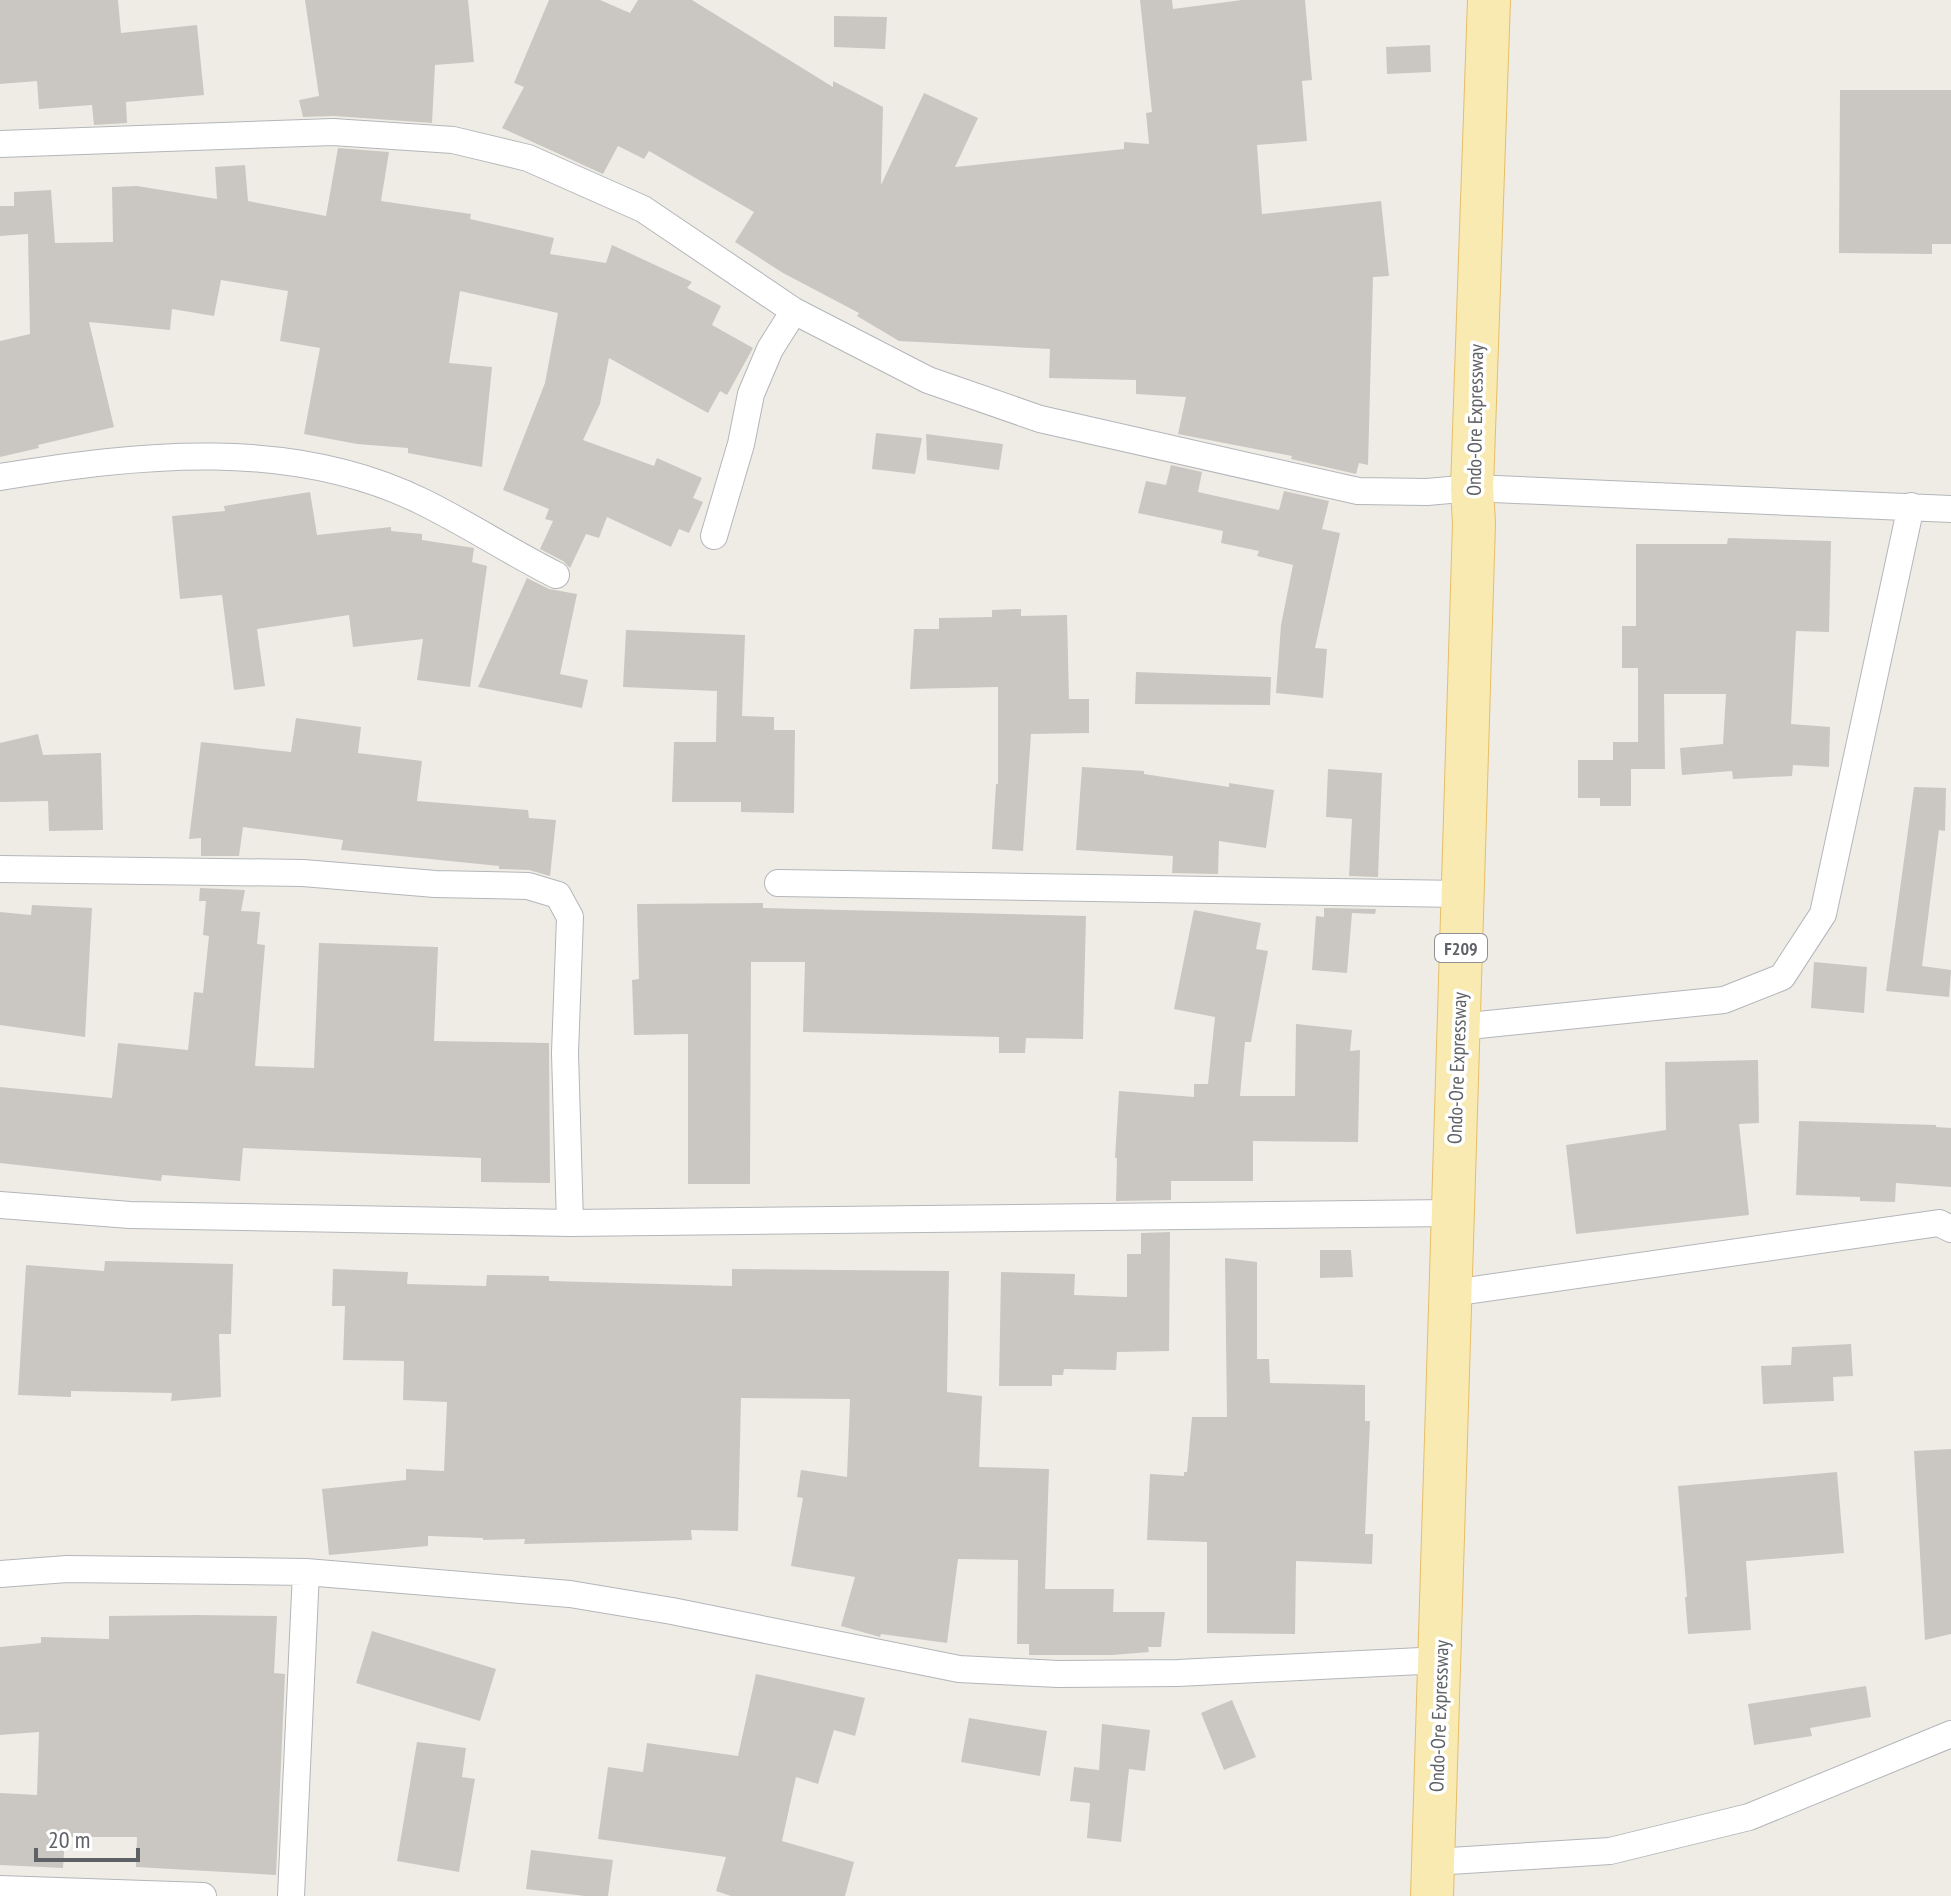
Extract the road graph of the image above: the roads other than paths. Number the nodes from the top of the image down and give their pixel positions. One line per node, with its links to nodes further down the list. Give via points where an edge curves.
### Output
1 (1489, 0): 5 (main road, Ondo-Ore Expressway / F209)
2 (0, 144): 3 (street, via 333,132 453,140 528,158 643,209)
3 (794, 311): 5 (street, via 928,380 1040,419 1358,491); 8 (street, via 751,394)
4 (0, 477): 9 (street, via 187,456 298,462 345,472 422,501)
5 (1472, 488): 6 (street); 12 (main road, Ondo-Ore Expressway / F209)
6 (1911, 506): 7 (street); 13 (street, via 1823,914 1782,977 1724,1000)
7 (1951, 509)
8 (714, 536)
9 (556, 575)
10 (0, 869): 16 (street, via 303,873 528,886 558,895 570,917 565,1053)
11 (778, 883): 12 (street)
12 (1462, 894): 13 (main road, Ondo-Ore Expressway / F209)
13 (1459, 1027): 15 (main road, Ondo-Ore Expressway / F209)
14 (0, 1205): 16 (street, via 130,1215)
15 (1452, 1213): 16 (street); 18 (main road, Ondo-Ore Expressway / F209)
16 (570, 1223)
17 (1951, 1229): 18 (street, via 1939,1223)
18 (1452, 1293): 21 (main road, Ondo-Ore Expressway / F209)
19 (306, 1572): 20 (street, via 67,1569); 21 (street, via 570,1594 959,1669 1178,1673); 26 (street)
20 (0, 1574)
21 (1441, 1660): 23 (main road, Ondo-Ore Expressway / F209)
22 (1951, 1734): 23 (street, via 1749,1817 1610,1851)
23 (1433, 1879)
24 (0, 1889): 25 (street)
25 (189, 1896)
26 (291, 1896)

